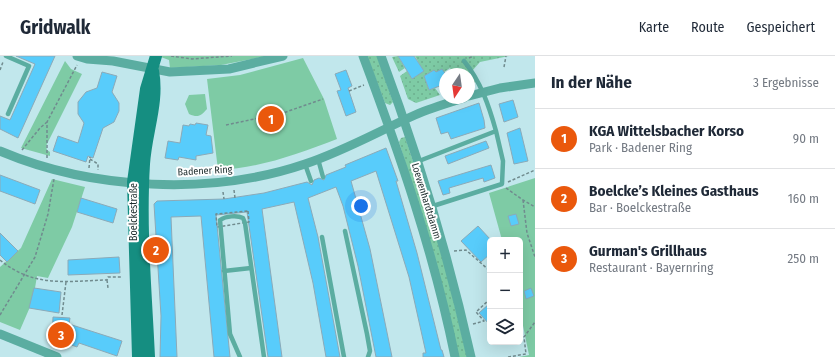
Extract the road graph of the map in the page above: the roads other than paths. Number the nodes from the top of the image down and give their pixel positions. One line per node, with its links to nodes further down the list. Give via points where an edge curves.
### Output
1 (6, 56): 13 (lane, via 29,66)
2 (156, 56): 8 (main road, Boelckestraße)
3 (283, 56): 8 (street, via 250,65 208,71 170,72)
4 (363, 56): 15 (street, Loewenhardtdamm)
5 (381, 56): 14 (street, Loewenhardtdamm)
6 (77, 60): 8 (street, via 113,61)
7 (464, 61): 10 (lane)
8 (152, 69): 23 (main road, Boelckestraße, via 146,89)
9 (535, 83): 10 (street)
10 (483, 92): 11 (street); 16 (lane)
11 (475, 94)
12 (448, 104): 14 (street, Badener Ring)
13 (8, 114)
14 (405, 120): 15 (street, Badener Ring); 19 (street, Loewenhardtdamm)
15 (390, 127): 18 (street, Badener Ring); 37 (street, Loewenhardtdamm, via 418,209 444,305)
16 (496, 131): 19 (lane); 24 (lane, via 503,161 502,184)
17 (0, 152): 23 (street, Badener Ring, via 56,170)
18 (318, 159): 20 (street, Badener Ring); 21 (lane)
19 (419, 161): 24 (street, Loewenhardtdamm)
20 (305, 164): 22 (lane); 23 (street, Badener Ring, via 261,176 222,182)
21 (323, 177)
22 (311, 181)
23 (138, 182): 31 (main road, Boelckestraße); 32 (main road, Boelckestraße)
24 (433, 206): 38 (street, Loewenhardtdamm)
25 (345, 231): 36 (lane, via 367,334 370,351)
26 (322, 237): 35 (lane)
27 (251, 268): 28 (lane); 28 (lane, via 243,218 224,218 220,220); 34 (lane)
28 (224, 272): 33 (lane, via 230,334)
29 (0, 334): 30 (street)
30 (57, 357)
31 (138, 357)
32 (149, 357)
33 (240, 357)
34 (264, 357)
35 (344, 357)
36 (368, 357)
37 (454, 357)
38 (471, 357)

